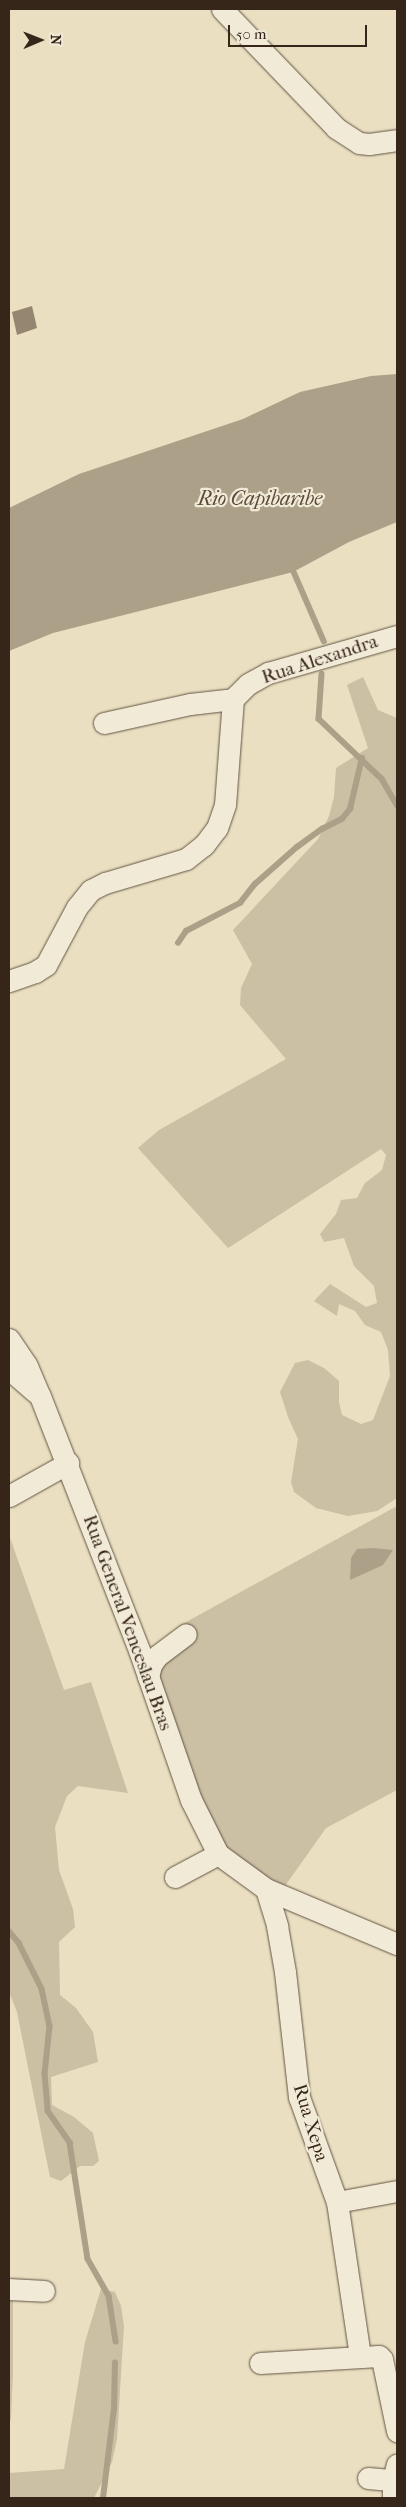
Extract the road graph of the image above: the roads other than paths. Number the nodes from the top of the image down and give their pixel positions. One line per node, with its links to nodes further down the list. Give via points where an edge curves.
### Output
1 (222, 9): 2 (street, via 343,133 359,143)
2 (397, 140)
3 (397, 636): 4 (street, Rua Alexandra, via 268,673 248,684)
4 (233, 698): 5 (street); 6 (street, via 225,805 217,828 204,845 186,860 105,882 91,890 77,907 46,965)
5 (104, 723)
6 (9, 981)
7 (9, 1339): 9 (street, Rua General Venceslau Bras, via 27,1366)
8 (9, 1369): 9 (street)
9 (40, 1396): 10 (street, Rua General Venceslau Bras)
10 (68, 1464): 11 (street); 13 (street, Rua General Venceslau Bras)
11 (9, 1496)
12 (186, 1634): 13 (street, via 164,1638)
13 (148, 1677): 14 (street, Rua General Venceslau Bras, via 191,1800)
14 (218, 1854): 15 (street); 16 (street, Rua General Venceslau Bras)
15 (175, 1877)
16 (266, 1889): 17 (street, Rua General Venceslau Bras); 19 (street, Rua Xepa, via 285,1972 299,2097)
17 (397, 1944)
18 (397, 2191): 19 (street)
19 (337, 2202): 22 (street, Rua Xepa)
20 (9, 2289): 21 (street)
21 (44, 2292)
22 (368, 2355): 23 (street); 24 (street, Rua Xepa, via 382,2359)
23 (260, 2363)
24 (397, 2430)
25 (368, 2478): 26 (street)
26 (394, 2480)

